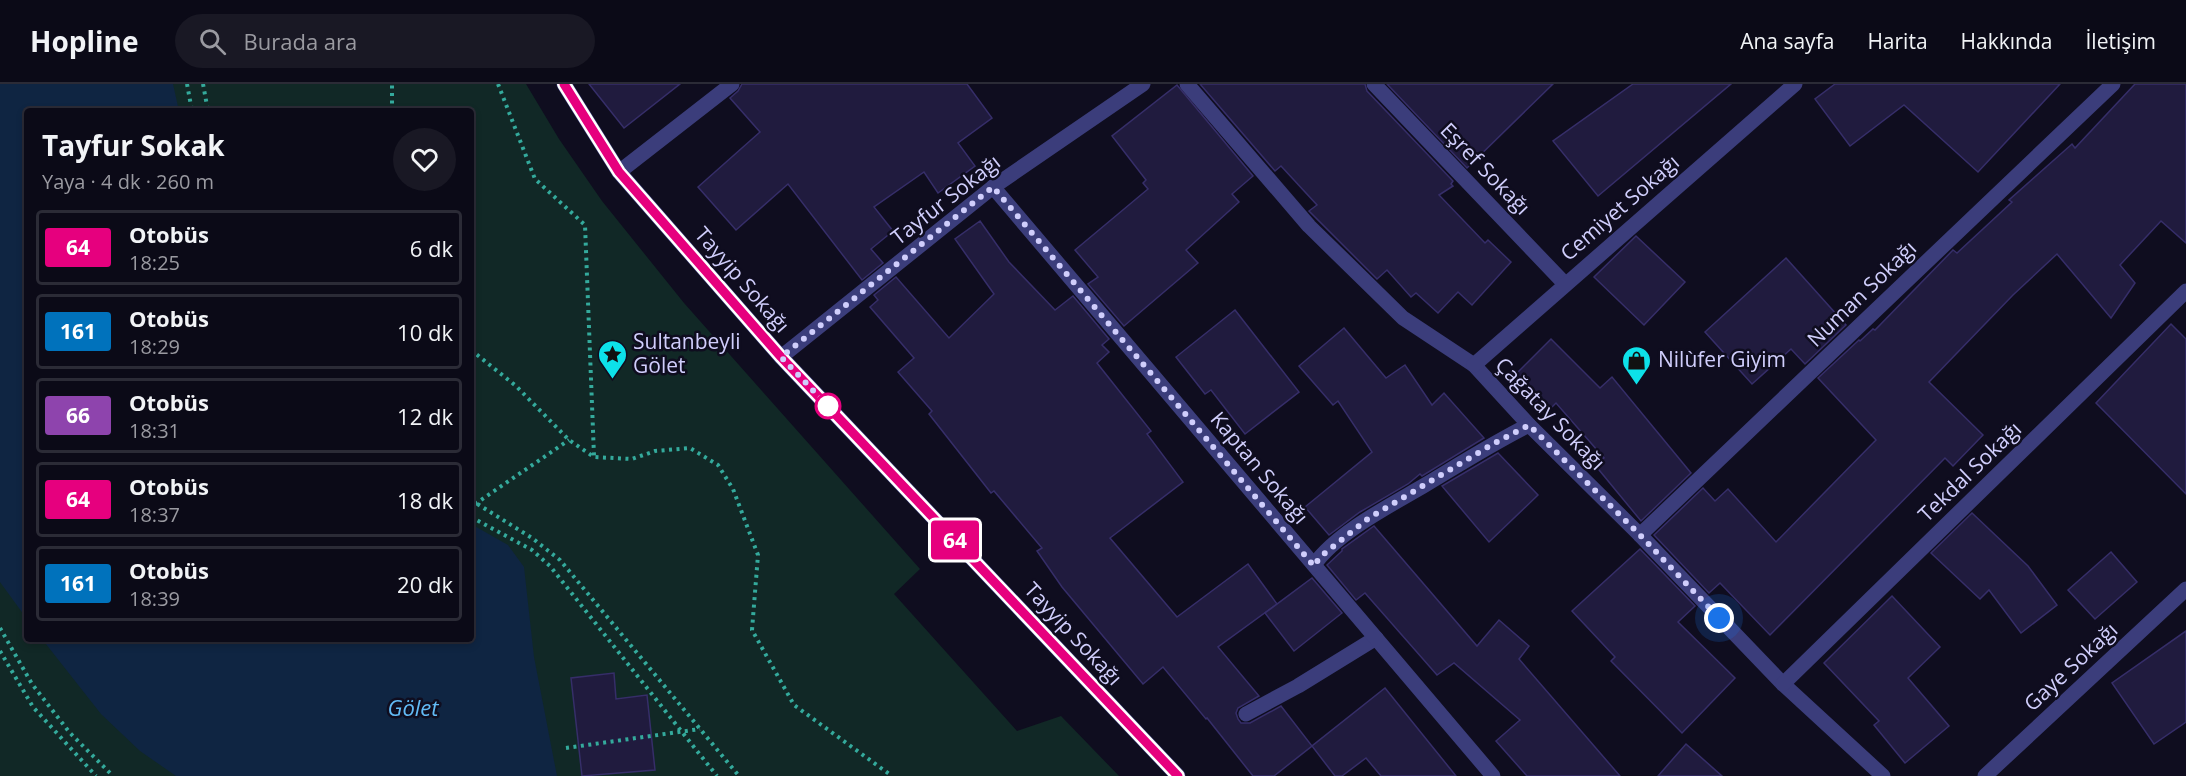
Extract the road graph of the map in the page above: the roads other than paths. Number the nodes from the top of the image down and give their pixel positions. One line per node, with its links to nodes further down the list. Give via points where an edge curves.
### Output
1 (564, 84): 8 (street, Tayyip Sokağı)
2 (732, 84): 8 (street)
3 (1143, 84): 9 (street, Tayfur Sokağı)
4 (1187, 84): 13 (street, Çağatay Sokağı, via 1309,226 1403,318)
5 (1374, 84): 10 (street, Eşref Sokağı)
6 (1795, 84): 10 (street, Cemiyet Sokağı)
7 (2113, 84): 15 (street, Numan Sokağı)
8 (619, 172): 12 (street, Tayyip Sokağı)
9 (993, 187): 12 (street, Tayfur Sokağı); 16 (street, Kaptan Sokağı)
10 (1565, 284): 13 (street, Cemiyet Sokağı)
11 (2186, 291): 19 (street, Tekdal Sokağı)
12 (781, 357): 21 (street, Tayyip Sokağı)
13 (1474, 365): 14 (street, Çağatay Sokağı)
14 (1529, 425): 15 (street, Çağatay Sokağı); 16 (street, via 1369,518)
15 (1640, 535): 19 (street, Çağatay Sokağı)
16 (1314, 566): 18 (street, Kaptan Sokağı)
17 (2186, 589): 24 (street, Gaye Sokağı)
18 (1376, 638): 20 (street); 22 (street, Kaptan Sokağı)
19 (1783, 684): 23 (street, Çağatay Sokağı)
20 (1246, 714)
21 (1178, 776)
22 (1493, 776)
23 (1883, 776)
24 (1985, 776)

